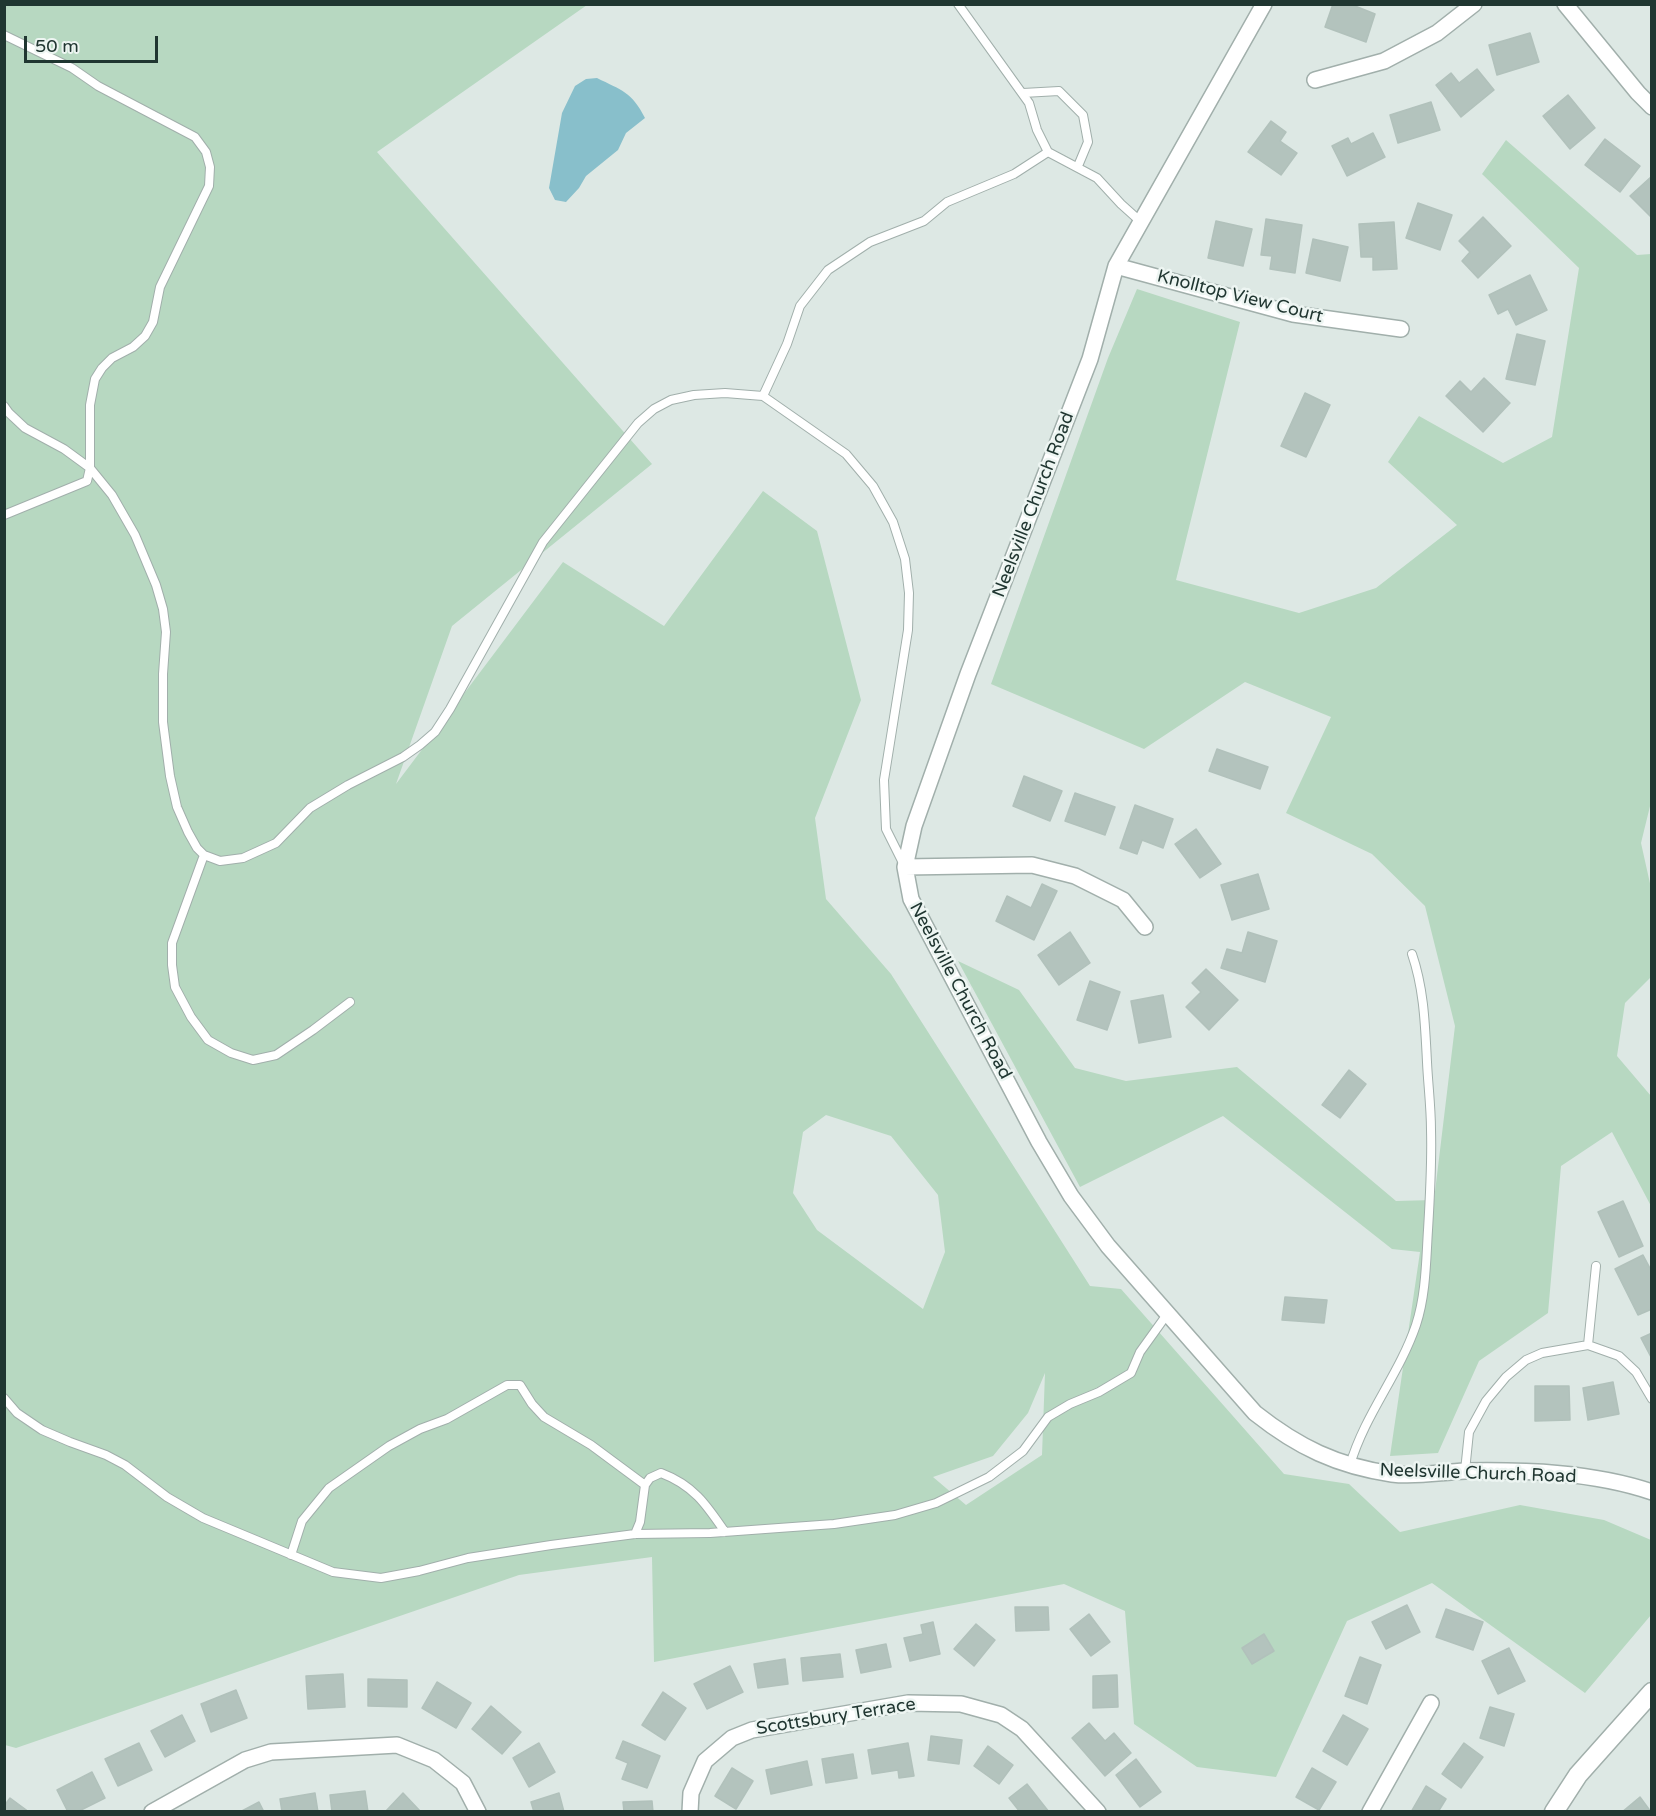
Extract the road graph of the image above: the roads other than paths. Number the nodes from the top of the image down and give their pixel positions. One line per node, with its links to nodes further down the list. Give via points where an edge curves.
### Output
1 (958, 4): 7 (lane)
2 (1264, 4): 11 (street, Neelsville Church Road)
3 (1474, 4): 6 (street, via 1437,33 1384,61)
4 (1566, 4): 8 (street)
5 (4, 35): 16 (lane, via 195,137 206,152 210,167 208,186 160,287 153,322 145,336 112,358 95,379 90,405)
6 (1315, 80)
7 (1023, 93): 9 (lane); 10 (lane, via 1059,91 1083,115 1088,142)
8 (1652, 107)
9 (1048, 152): 10 (lane); 14 (lane, via 1014,174 947,201 924,221 870,242 828,270 800,306)
10 (1078, 166): 11 (lane, via 1097,178)
11 (1141, 222): 12 (street, Neelsville Church Road)
12 (1116, 266): 13 (street, Knolltop View Court, via 1293,314); 19 (street, Neelsville Church Road, via 1090,359 968,674 914,826)
13 (1401, 330)
14 (763, 396): 18 (lane, via 694,394 654,409 607,460 543,542 435,732 403,757 310,808 276,843 261,851 220,861); 19 (lane, via 846,454 873,486 893,522 905,559 908,630 884,780 886,830)
15 (4, 406): 16 (lane, via 25,428)
16 (90, 468): 17 (lane, via 87,481); 18 (lane, via 112,495 156,585 166,632 163,722 170,776 177,807)
17 (4, 515)
18 (204, 855): 22 (lane, via 172,943 171,966 176,987 191,1017 208,1040 253,1060 276,1055)
19 (905, 867): 20 (street, via 1032,865 1075,876 1123,900); 24 (street, Neelsville Church Road, via 911,899 1071,1196 1108,1246)
20 (1145, 927)
21 (1412, 954): 28 (lane, via 1424,1005 1431,1130 1424,1285 1407,1345 1364,1426)
22 (350, 1002)
23 (1596, 1266): 25 (lane)
24 (1168, 1313): 28 (street, Neelsville Church Road, via 1255,1413 1305,1448); 32 (lane, via 1140,1352 1131,1373 1048,1417 1023,1451 979,1482 936,1503 895,1515)
25 (1588, 1345): 27 (lane, via 1619,1356 1636,1372); 29 (lane, via 1542,1353 1526,1360 1506,1377 1486,1401 1469,1432)
26 (4, 1398): 34 (lane, via 17,1413 42,1430 125,1465 203,1518)
27 (1652, 1398)
28 (1350, 1465): 29 (street, Neelsville Church Road, via 1394,1474)
29 (1465, 1471): 31 (street, Neelsville Church Road, via 1545,1472 1600,1479)
30 (645, 1485): 32 (lane, via 661,1473 682,1483); 33 (lane); 34 (lane, via 591,1445 544,1417 520,1385 507,1385 389,1446 328,1488 302,1521)
31 (1652, 1492)
32 (725, 1532): 33 (lane)
33 (635, 1534): 34 (lane, via 468,1558 381,1578 333,1572)
34 (291, 1555)
35 (1652, 1692): 42 (street, via 1578,1775)
36 (1431, 1703): 41 (street)
37 (152, 1812): 38 (street, via 245,1761 271,1752 397,1745 434,1760 463,1783)
38 (478, 1812)
39 (690, 1812): 40 (street, Scottsbury Terrace, via 691,1793 705,1761 732,1738 752,1730 908,1703 961,1704 1001,1715 1022,1729)
40 (1098, 1812)
41 (1370, 1812)
42 (1554, 1812)

